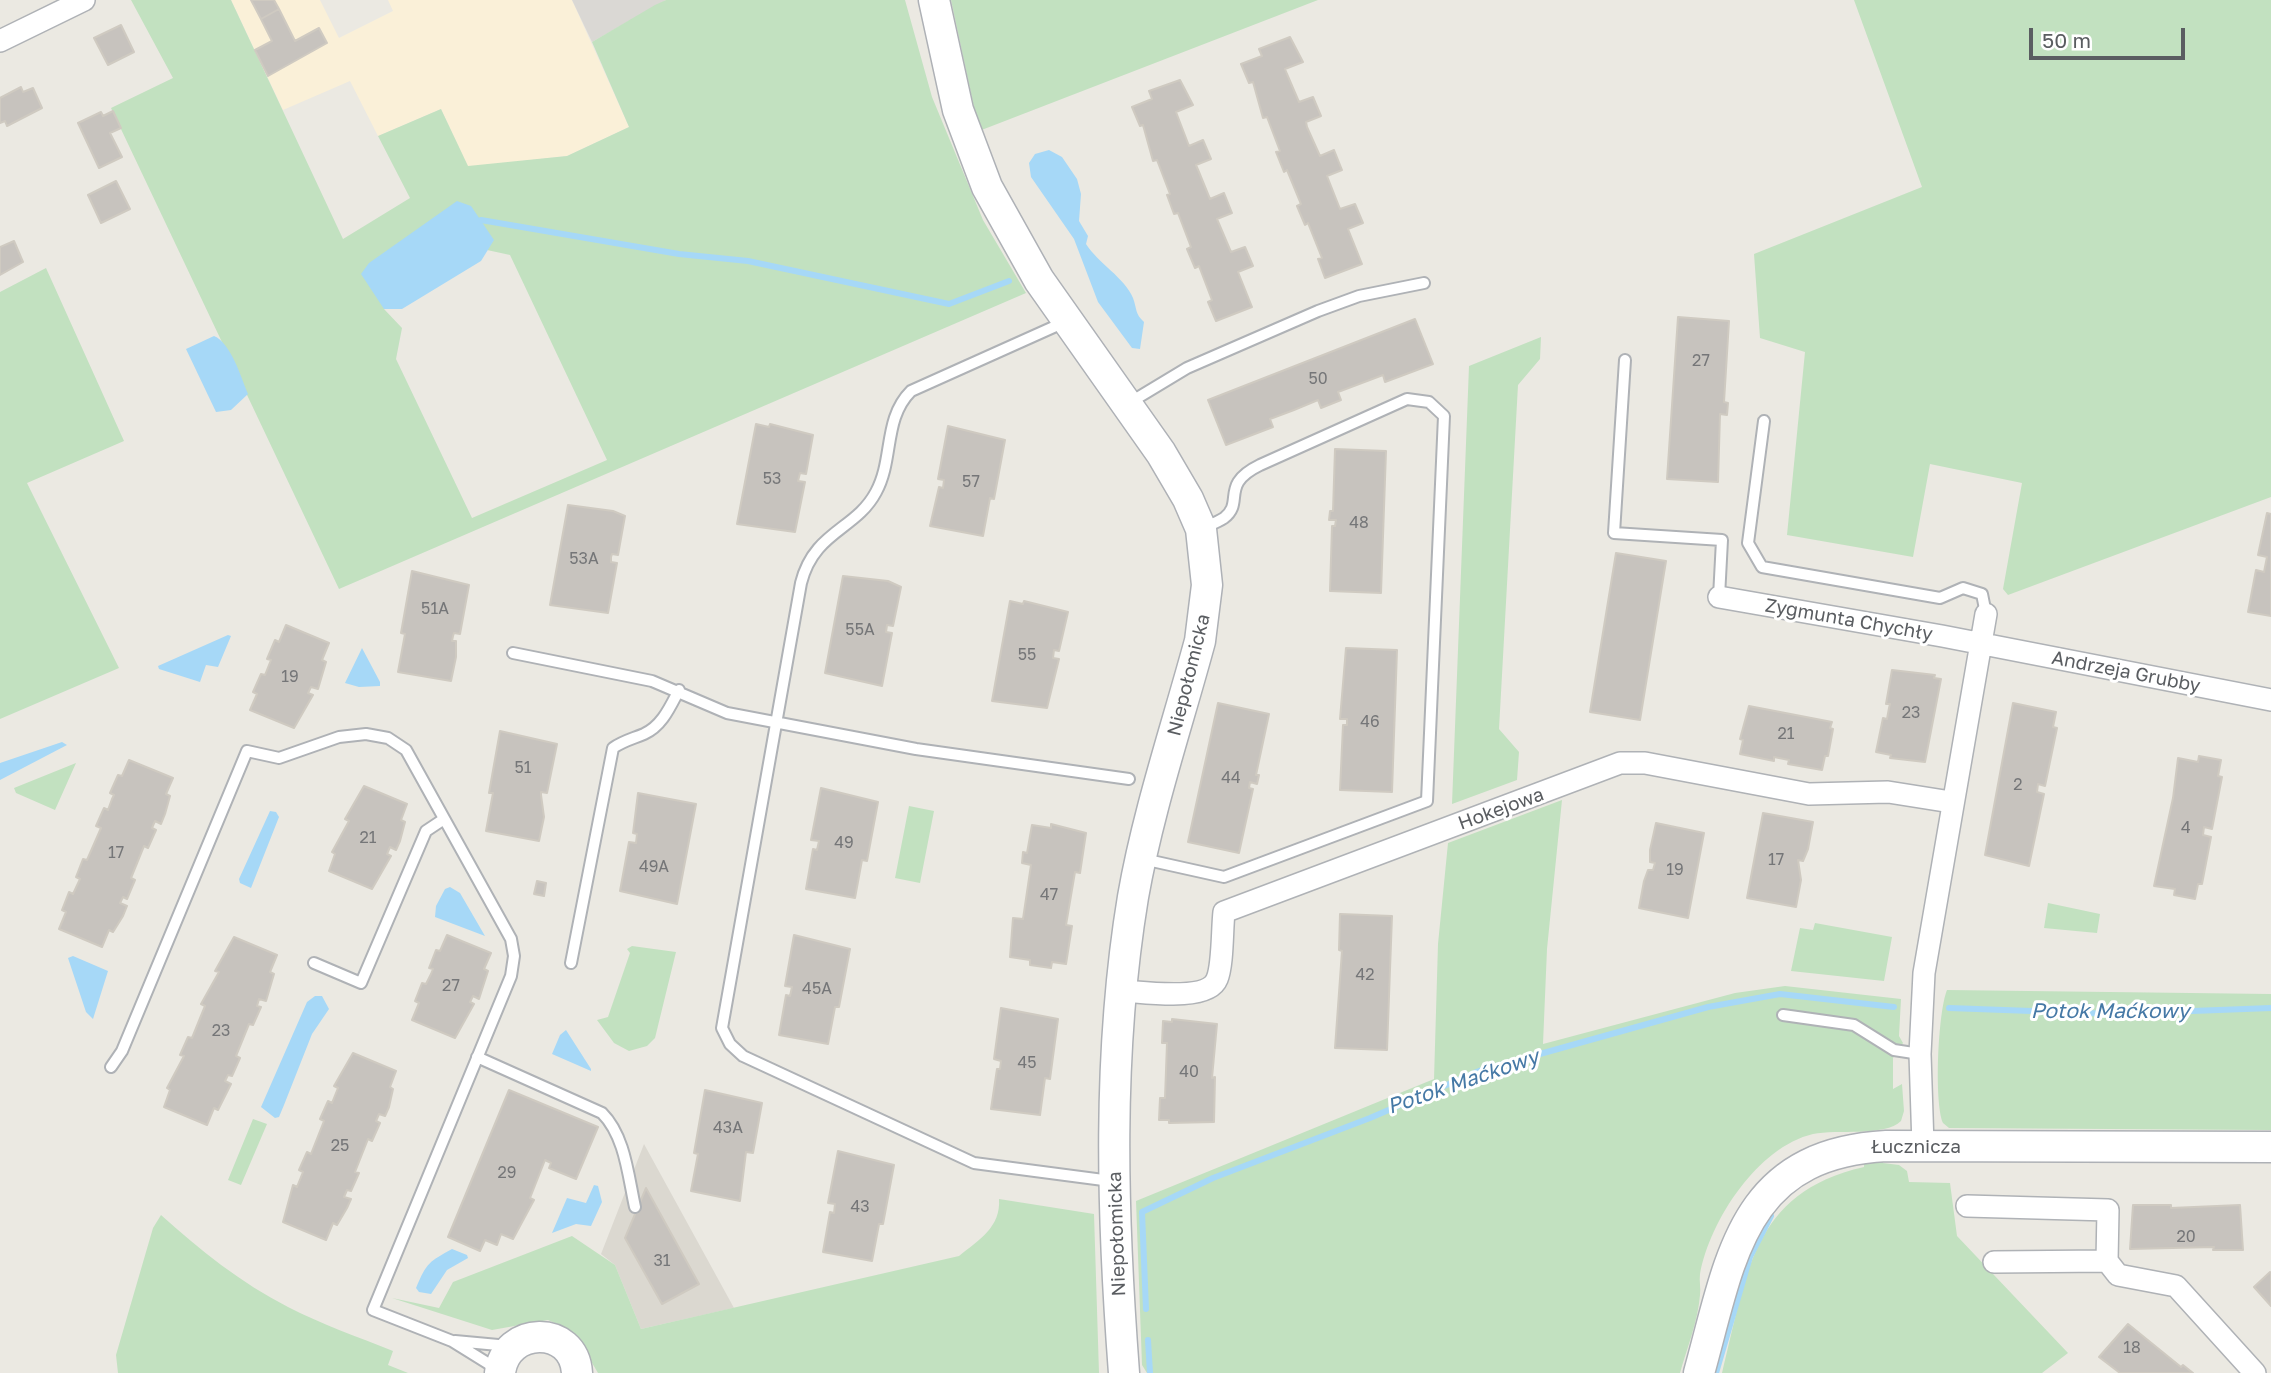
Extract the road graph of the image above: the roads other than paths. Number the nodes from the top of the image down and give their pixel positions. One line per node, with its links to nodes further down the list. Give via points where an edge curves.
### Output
1 (84, 0): 3 (street)
2 (934, 0): 5 (main road, Niepołomicka, via 969,143 1019,247)
3 (0, 41)
4 (1424, 284): 7 (lane, via 1359,296 1318,311 1187,368)
5 (1068, 321): 7 (main road, Niepołomicka); 16 (lane, via 911,391 903,399 893,420 876,494 821,543 804,573)
6 (1625, 360): 10 (lane, via 1614,533 1722,540)
7 (1126, 404): 9 (main road, Niepołomicka, via 1188,499)
8 (1764, 421): 11 (lane, via 1748,543 1762,567 1940,598 1963,588 1982,594)
9 (1201, 529): 20 (main road, Niepołomicka, via 1207,585 1203,622); 20 (lane, via 1226,517 1241,474 1260,465 1407,399 1429,402 1444,416 1427,801 1224,877)
10 (1719, 597): 12 (street, Zygmunta Chychły)
11 (1986, 614): 12 (street)
12 (1980, 644): 15 (street, Andrzeja Grubby); 18 (street)
13 (513, 653): 14 (lane, via 624,674)
14 (679, 690): 16 (lane, via 727,713); 22 (lane, via 653,729 612,748)
15 (2271, 699)
16 (778, 723): 17 (lane, via 916,749); 30 (lane, via 725,1004 722,1028 730,1044 743,1056 974,1163)
17 (1129, 779)
18 (1951, 802): 23 (street, Hokejowa, via 1888,792 1809,794 1645,763 1620,763 1224,912 1217,979 1208,990 1189,994); 25 (street, via 1924,973)
19 (444, 820): 21 (lane, via 426,831 361,983); 26 (lane, via 511,939 514,956 511,976); 27 (lane, via 406,750 387,738 366,734 339,737 279,758 247,751 122,1051)
20 (1141, 858): 23 (main road, Niepołomicka)
21 (314, 963)
22 (571, 963)
23 (1123, 991): 30 (main road, Niepołomicka)
24 (1783, 1016): 25 (lane, via 1854,1025 1894,1050)
25 (1920, 1054): 28 (street)
26 (477, 1058): 32 (lane, via 602,1113 619,1139); 35 (lane, via 373,1310)
27 (111, 1067)
28 (1923, 1146): 29 (main road, Łucznicza); 39 (main road, Łucznicza, via 1857,1148 1819,1158 1781,1181 1762,1200 1734,1248)
29 (2271, 1147)
30 (1114, 1181): 38 (main road, Niepołomicka)
31 (1967, 1206): 33 (street, via 2108,1210)
32 (635, 1207)
33 (2107, 1261): 34 (street); 40 (street, via 2119,1275 2176,1286)
34 (1994, 1262)
35 (452, 1341): 36 (lane); 36 (lane)
36 (504, 1363): 37 (main road, via 534,1335 559,1341 574,1357)
37 (577, 1373)
38 (1124, 1373)
39 (1699, 1373)
40 (2255, 1373)

